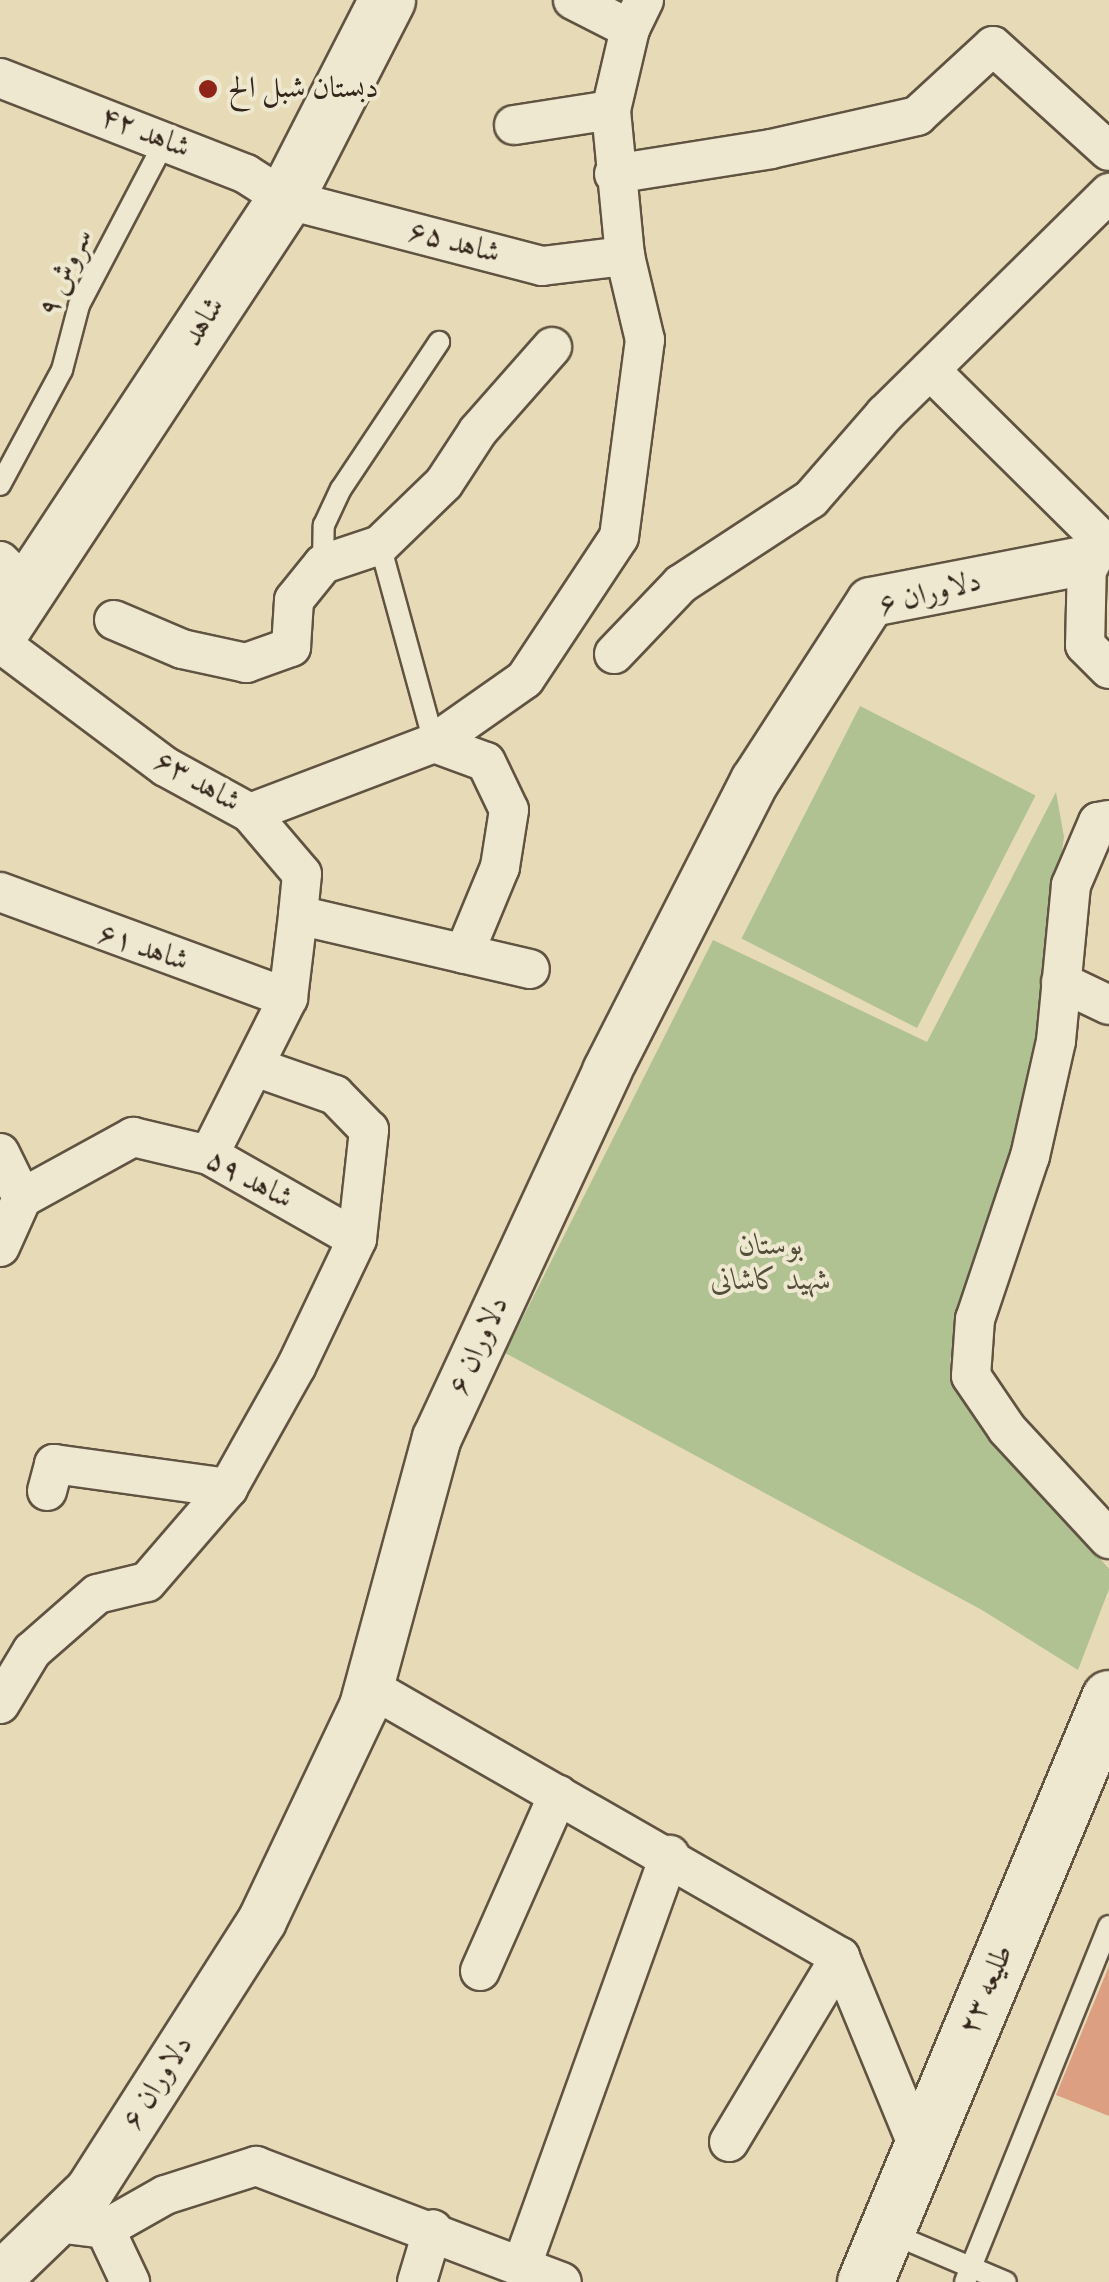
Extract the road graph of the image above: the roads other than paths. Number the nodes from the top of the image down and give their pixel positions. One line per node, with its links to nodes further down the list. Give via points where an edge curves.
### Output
1 (387, 0): 11 (main road, شاهد)
2 (573, 0): 3 (street)
3 (637, 15): 5 (street)
4 (0, 78): 7 (street, شاهد ۴۲)
5 (612, 110): 6 (street); 9 (street)
6 (514, 124)
7 (165, 141): 11 (street, شاهد ۴۲, via 246,174); 16 (lane, سروش ۹, via 79,305 62,370)
8 (1109, 151): 9 (street, via 993,46 916,116 771,150)
9 (614, 174): 12 (street)
10 (1109, 193): 15 (street)
11 (285, 199): 12 (street, شاهد ۶۵, via 542,266); 20 (main road, شاهد)
12 (625, 256): 25 (street, via 646,340 619,537 525,680)
13 (439, 342): 19 (lane, via 341,489 324,525)
14 (552, 347): 18 (street, via 478,430 444,483)
15 (930, 370): 17 (street); 23 (street, via 811,499 681,584)
16 (0, 485)
17 (1098, 536): 24 (street, via 1085,645); 44 (street, دلاوران ۶, via 871,602 756,781 607,1071 437,1438)
18 (380, 545): 19 (street); 25 (lane)
19 (323, 564): 21 (street, via 294,600 291,647 246,662 182,650)
20 (9, 594)
21 (114, 620)
22 (0, 643): 26 (street, شاهد ۶۳, via 166,767)
23 (614, 654)
24 (1109, 669)
25 (434, 743): 26 (street); 30 (street, via 486,762 509,810 500,867)
26 (250, 812): 29 (street, شاهد ۶۳, via 302,874)
27 (1109, 820): 32 (street, via 1098,822 1071,885)
28 (0, 892): 33 (street, شاهد ۶۱)
29 (298, 915): 30 (street); 33 (street, شاهد ۶۳)
30 (464, 954): 31 (street)
31 (530, 969)
32 (1061, 982): 34 (street); 43 (street, via 1056,1041 1030,1156 975,1318 971,1376 1007,1429)
33 (288, 998): 35 (street, شاهد ۶۳)
34 (1109, 1005)
35 (258, 1068): 37 (street, شاهد ۶۳); 39 (street, via 335,1096 369,1130)
36 (0, 1153): 38 (street)
37 (209, 1155): 38 (street, شاهد ۵۹, via 134,1137); 39 (street, شاهد ۵۹)
38 (22, 1198): 40 (street)
39 (357, 1239): 41 (street)
40 (0, 1247)
41 (228, 1488): 42 (street, via 54,1464); 46 (street, via 146,1582 98,1594 32,1651)
42 (47, 1491)
43 (1109, 1539)
44 (369, 1687): 47 (street); 54 (street, دلاوران ۶, via 262,1922 90,2190)
45 (1109, 1698): 53 (main road, طلیعه ۲۳)
46 (0, 1704)
47 (558, 1795): 48 (street); 51 (street)
48 (670, 1855): 50 (street); 58 (street)
49 (1109, 1926): 59 (lane)
50 (840, 1957): 52 (street); 53 (street)
51 (480, 1971)
52 (728, 2142)
53 (920, 2151): 57 (main road, طلیعه ۲۳)
54 (57, 2223): 55 (street); 60 (street, دلاوران ۶)
55 (105, 2229): 56 (street, via 164,2195 256,2166); 61 (street)
56 (433, 2229): 58 (street); 62 (street)
57 (887, 2232): 59 (lane); 64 (main road, طلیعه ۲۳)
58 (522, 2265): 63 (street)
59 (968, 2275): 65 (lane)
60 (0, 2277)
61 (130, 2282)
62 (418, 2282)
63 (562, 2282)
64 (866, 2282)
65 (1006, 2282)

